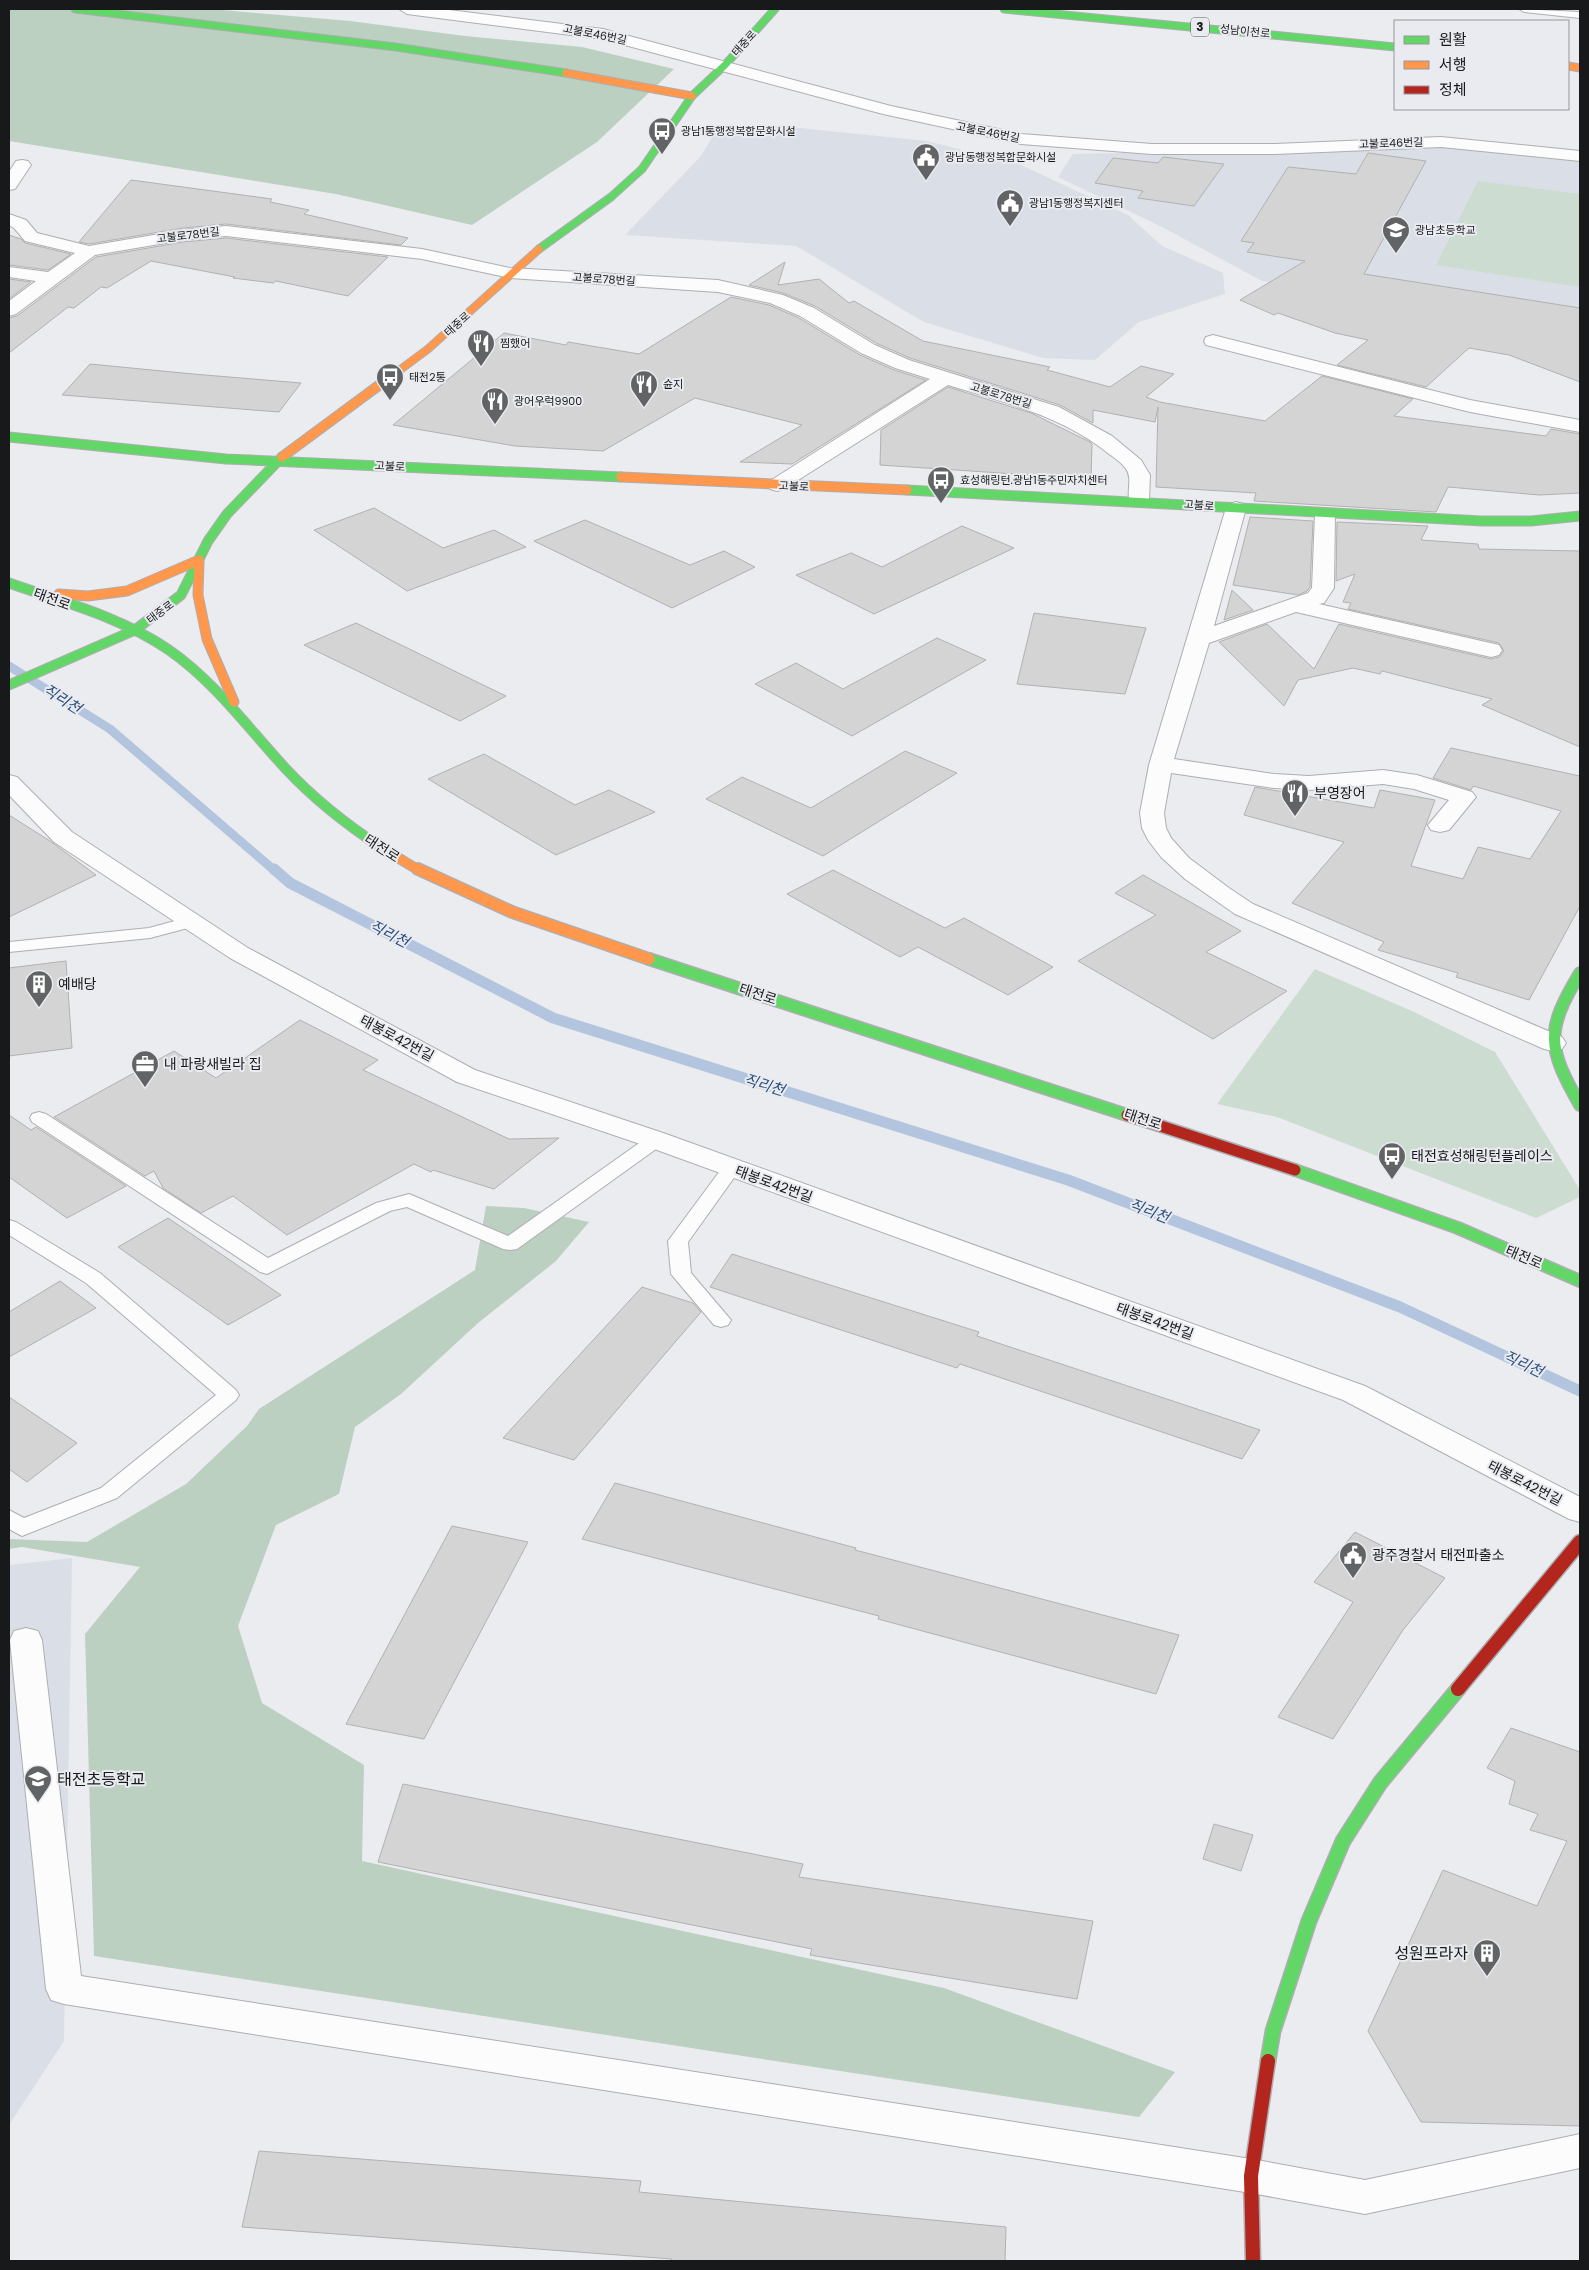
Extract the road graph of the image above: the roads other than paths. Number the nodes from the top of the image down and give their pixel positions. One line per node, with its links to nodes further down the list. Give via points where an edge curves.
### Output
1 (75, 9): 9 (main road, via 396,46)
2 (407, 9): 8 (street, 고불로46번길, via 603,34)
3 (775, 9): 8 (main road, 태중로)
4 (1004, 9): 7 (main road, 성남이천로 / 3)
5 (1524, 9): 6 (lane)
6 (1580, 16)
7 (1394, 47)
8 (725, 65): 9 (main road, 태중로); 10 (street, 고불로46번길, via 934,121 1057,143 1152,149 1240,149 1442,142)
9 (692, 96): 16 (main road, 태중로, via 642,169 611,197)
10 (1580, 156)
11 (22, 165): 12 (street)
12 (9, 185)
13 (9, 219): 14 (street, 고불로78번길, via 20,224 31,237)
14 (89, 251): 16 (street, 고불로78번길, via 226,231 422,254); 17 (street)
15 (9, 272): 17 (street)
16 (510, 273): 20 (street, 고불로78번길, via 718,286 751,291 806,312 868,349); 23 (main road, 태중로, via 428,350)
17 (50, 278): 18 (street)
18 (9, 310)
19 (1213, 341): 21 (street, via 1470,406)
20 (945, 378): 24 (street); 25 (street, 고불로78번길, via 1052,411 1105,440 1134,464 1140,475)
21 (1580, 426)
22 (9, 437): 23 (main road, 고불로, via 226,459)
23 (277, 461): 24 (main road, 고불로); 29 (main road, 태중로, via 227,514 208,540)
24 (777, 485): 25 (main road, 고불로)
25 (1139, 501): 26 (main road, 고불로)
26 (1236, 508): 27 (main road, 고불로); 34 (street)
27 (1325, 514): 28 (main road, 고불로, via 1492,521); 32 (street, via 1323,588 1316,598)
28 (1580, 516)
29 (199, 560): 31 (main road, via 127,591 88,596); 33 (main road, 태중로, via 181,595); 37 (main road, via 198,595 207,639)
30 (9, 583): 31 (main road, 태전로)
31 (33, 592): 33 (main road, 태전로)
32 (1298, 606): 34 (street); 35 (street)
33 (135, 630): 36 (main road, 태중로); 37 (main road, 태전로, via 197,671)
34 (1199, 639): 38 (street)
35 (1491, 650)
36 (9, 685)
37 (240, 717): 50 (main road, 태전로, via 283,766 333,814 421,872 475,898 541,924 1309,1174 1458,1228)
38 (1161, 764): 40 (street, via 1274,781 1309,783 1383,777 1417,782 1464,797); 44 (street, via 1152,809 1154,828 1188,869 1213,889 1244,909)
39 (9, 782): 41 (street, 태봉로42번길, via 63,837)
40 (1440, 825)
41 (194, 921): 42 (lane, via 150,933); 47 (street, 태봉로42번길, via 239,953 466,1076)
42 (9, 947)
43 (1580, 973): 44 (main road, via 1561,1001 1552,1028)
44 (1553, 1043): 45 (main road, via 1555,1060)
45 (1580, 1105)
46 (39, 1118): 47 (lane, via 267,1267 383,1207 408,1200 510,1244)
47 (656, 1140): 48 (street, 태봉로42번길)
48 (732, 1168): 51 (lane, via 678,1241 681,1274); 52 (street, 태봉로42번길, via 1354,1393)
49 (9, 1226): 53 (lane, via 93,1278 229,1395 109,1493 22,1528)
50 (1580, 1281)
51 (721, 1320)
52 (1580, 1511)
53 (9, 1518)
54 (1580, 1542): 57 (main road, via 1380,1782 1343,1841 1309,1922 1273,2031)
55 (26, 1640): 57 (street, via 64,1989)
56 (1580, 2151): 57 (street, via 1366,2197)
57 (1251, 2176): 58 (main road)
58 (1253, 2261)

